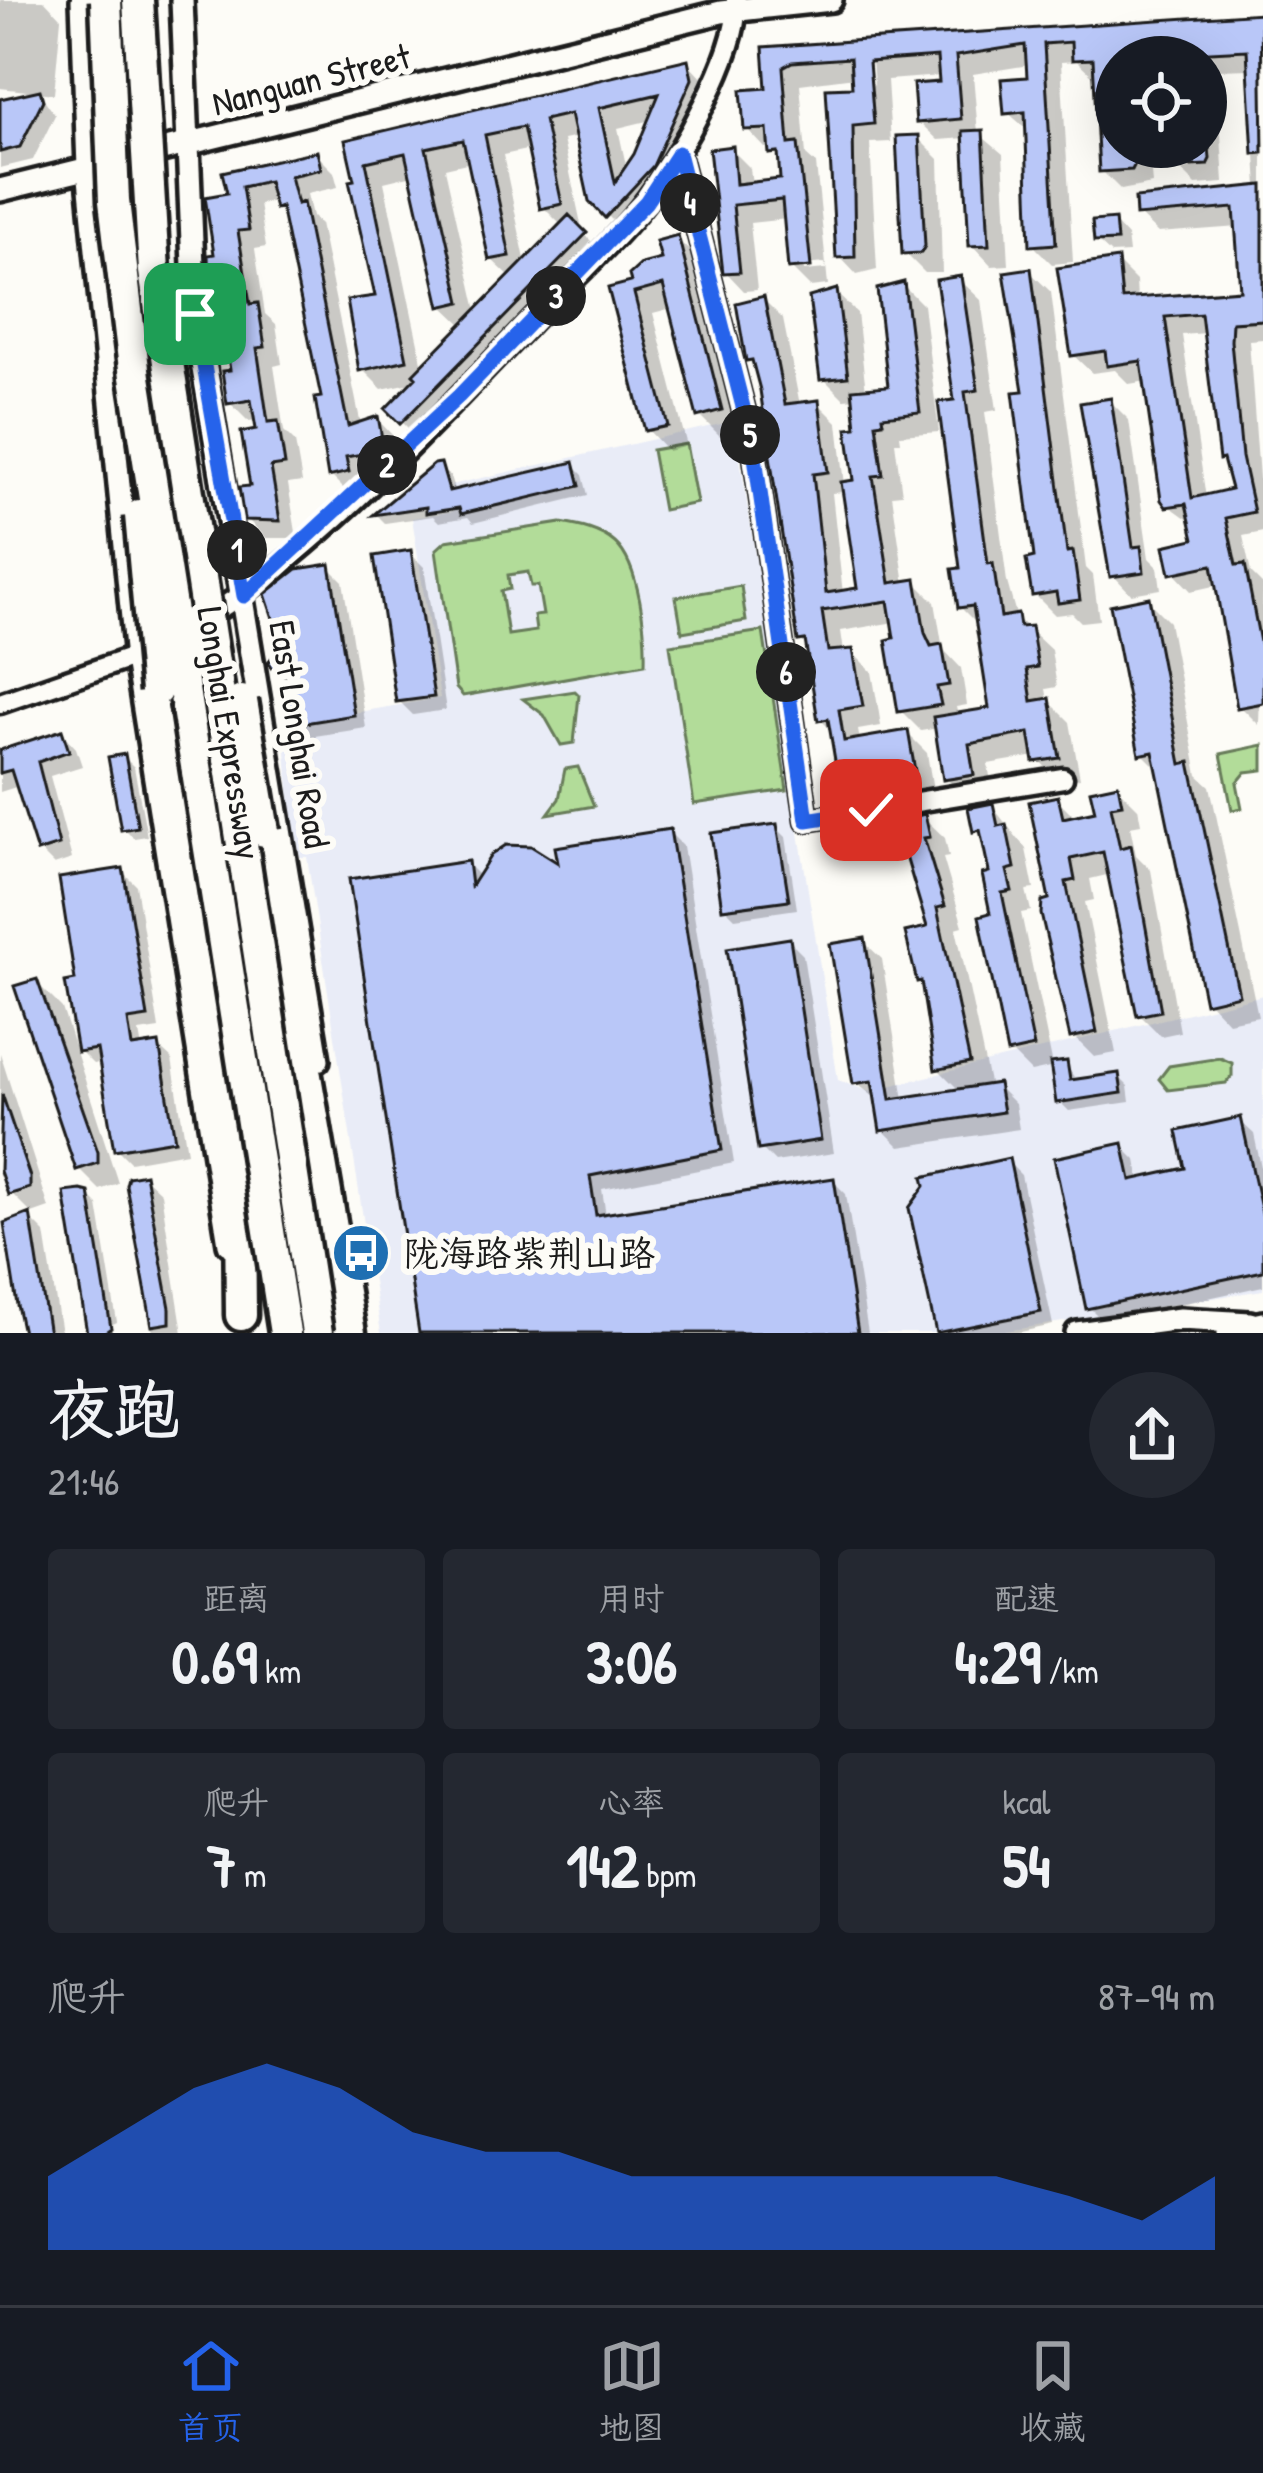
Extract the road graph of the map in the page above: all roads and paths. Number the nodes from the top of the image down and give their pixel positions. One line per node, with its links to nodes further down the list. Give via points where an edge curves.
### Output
1 (82, 0): 11 (street)
2 (106, 0): 14 (highway, Longhai Expressway, bridge, via 114,201)
3 (138, 0): 8 (highway, Longhai Expressway, bridge)
4 (150, 0): 8 (highway, bridge)
5 (182, 0): 9 (street, East Longhai Road)
6 (831, 0): 7 (street, Nanguan Street)
7 (737, 5): 9 (street, Nanguan Street); 10 (street, via 707,102)
8 (140, 74): 13 (highway, Longhai Expressway, bridge)
9 (184, 144): 11 (street, Nanguan Street); 15 (street, East Longhai Road, via 195,314)
10 (678, 153): 15 (street, via 646,202 459,396); 18 (street, via 754,450 807,820)
11 (88, 168): 12 (street, Nanguan Street); 16 (street)
12 (0, 190)
13 (170, 372): 22 (highway, Longhai Expressway, bridge); 23 (highway, bridge, via 202,467)
14 (136, 377): 19 (highway, bridge, via 148,637 239,1209); 21 (highway, Longhai Expressway, bridge)
15 (244, 596): 16 (street); 24 (street, East Longhai Road)
16 (136, 658): 17 (street); 19 (street)
17 (0, 703)
18 (1063, 778)
19 (243, 1324)
20 (1263, 1325): 25 (street, via 1180,1319); 26 (main road)
21 (285, 1333)
22 (317, 1333)
23 (350, 1333)
24 (362, 1333)
25 (1077, 1333)
26 (1231, 1333)

